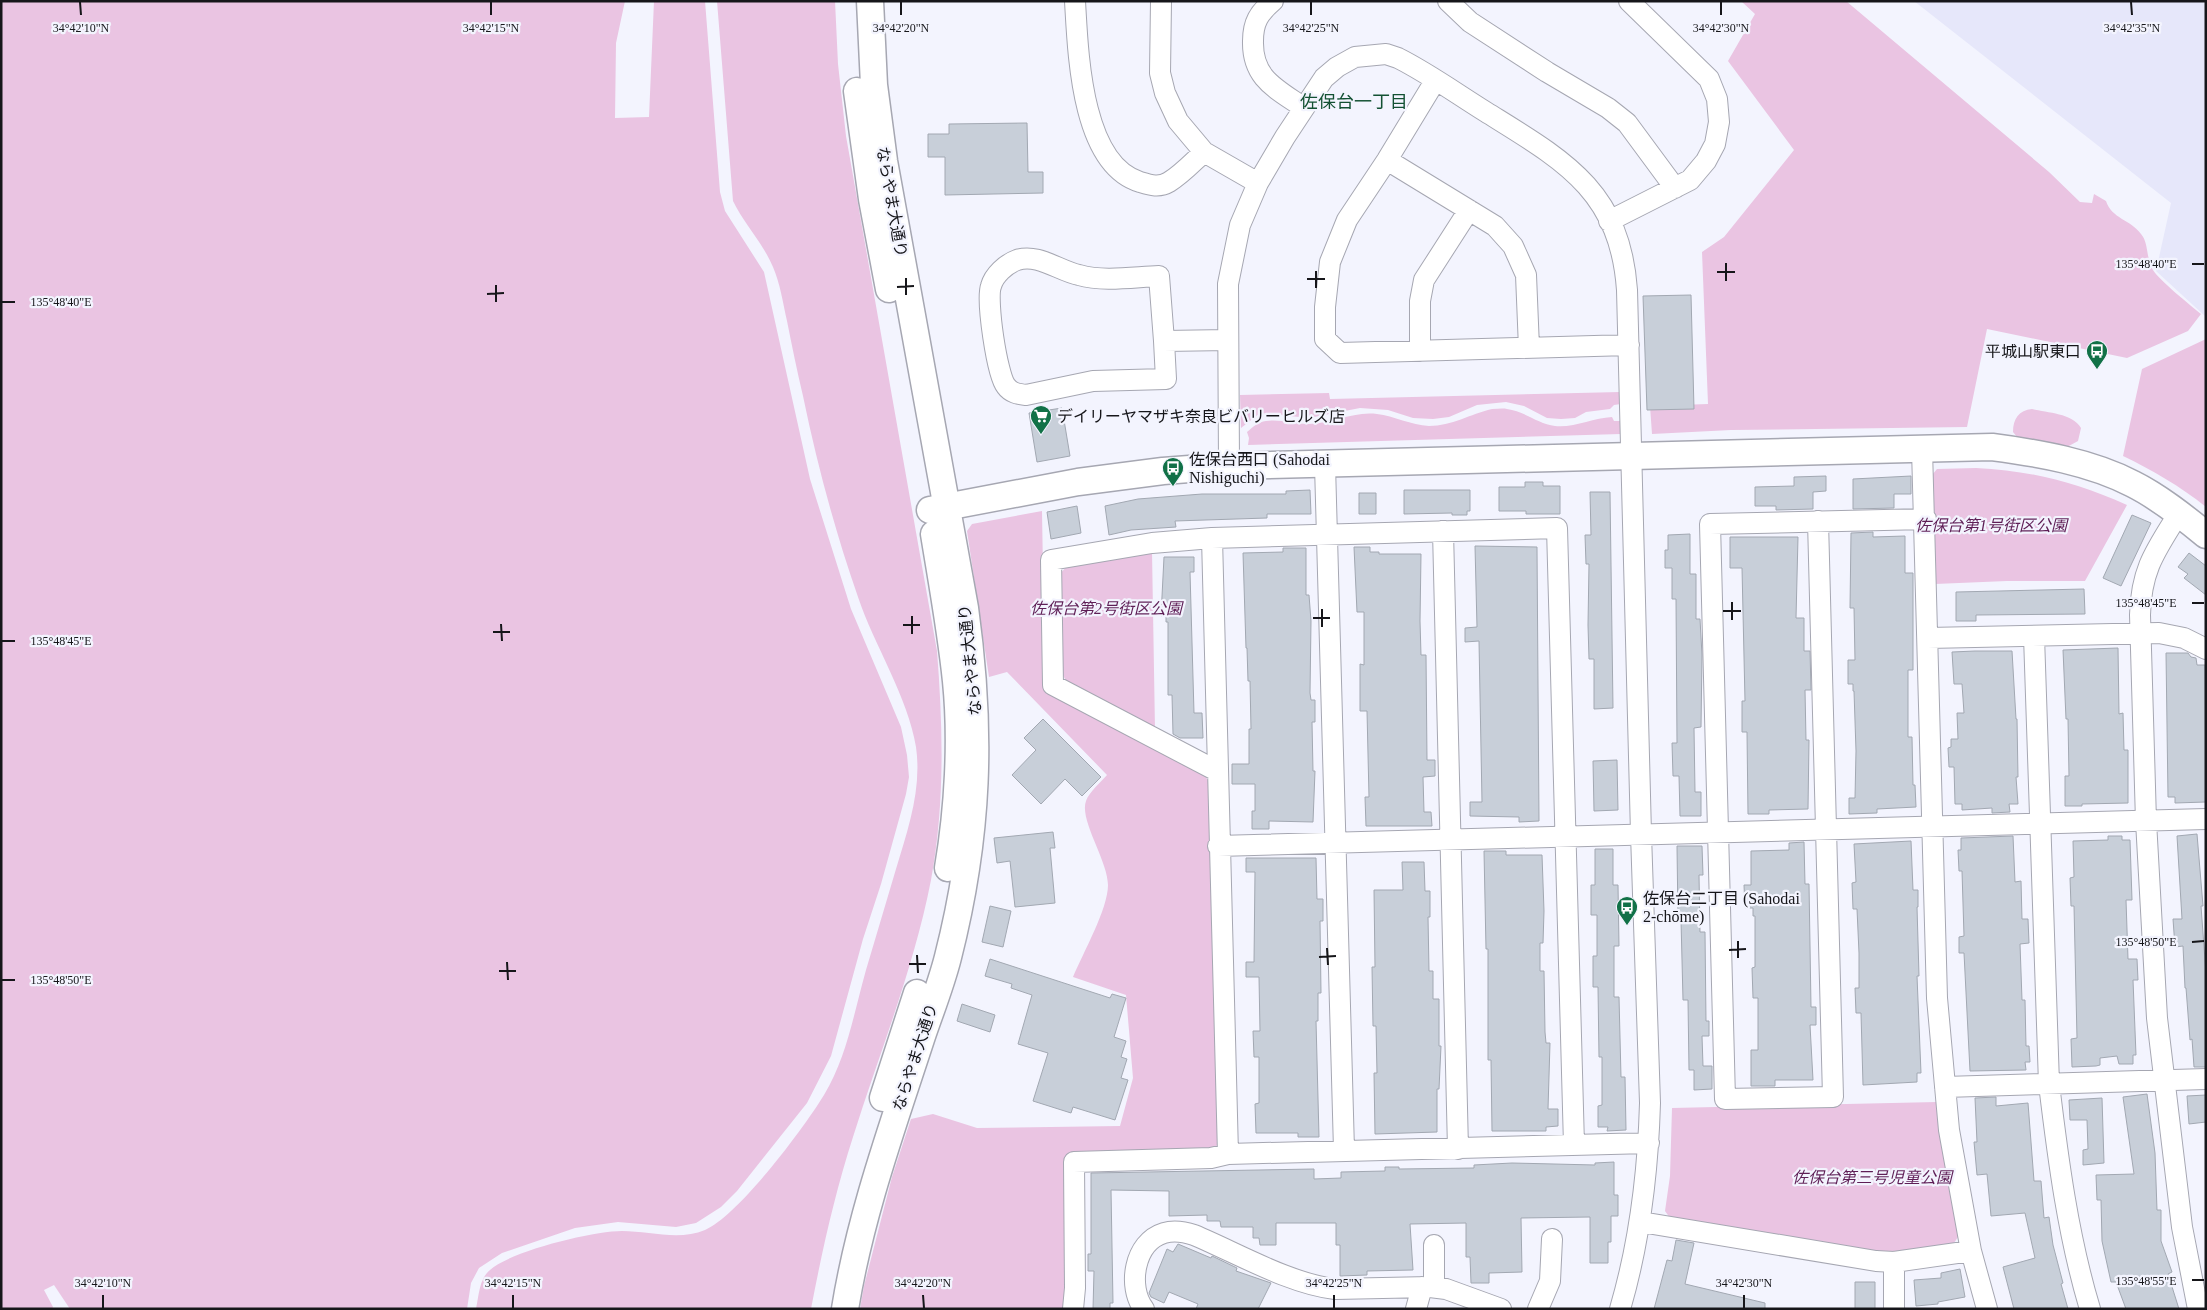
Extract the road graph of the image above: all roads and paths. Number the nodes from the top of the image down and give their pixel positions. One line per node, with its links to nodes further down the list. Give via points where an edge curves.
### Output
1 (852, 1): 25 (street, ならやま大通り, via 861,130 872,198)
2 (870, 1): 25 (street, ならやま大通り, via 874,85 884,161)
3 (1075, 1): 10 (street, via 1083,94 1095,131 1110,162 1128,178 1154,186 1168,182)
4 (1160, 1): 10 (street, via 1160,73 1165,93 1178,122)
5 (1273, 1): 9 (street, via 1259,14 1253,28 1257,69 1268,82)
6 (1448, 1): 13 (street, via 1470,22 1627,123)
7 (1629, 1): 13 (street, via 1709,79 1716,99 1719,122 1715,144 1690,180)
8 (1435, 81): 9 (street, via 1392,56 1369,54 1337,66 1324,78); 11 (street); 15 (street, via 1564,164 1590,188)
9 (1304, 108): 12 (street)
10 (1204, 152): 12 (street)
11 (1387, 160): 14 (street); 20 (street, via 1347,220 1330,262 1325,339 1340,353)
12 (1258, 183): 16 (street, via 1240,224 1228,284)
13 (1675, 188): 15 (street)
14 (1469, 210): 19 (street, via 1495,226 1513,246 1526,275); 20 (street, via 1424,280 1420,301)
15 (1609, 221): 18 (street, via 1625,266)
16 (1228, 340): 17 (street); 24 (street)
17 (1164, 341): 17 (street, via 1166,379 1093,381 1026,395 1015,394 1006,387 1001,376 988,297 991,284 1003,268 1031,258 1082,276 1158,276)
18 (1629, 345): 19 (street); 22 (street)
19 (1529, 348): 20 (street)
20 (1420, 351)
21 (1922, 450): 22 (street); 26 (street, via 1992,447 2039,453 2133,483); 27 (street)
22 (1632, 456): 23 (street); 44 (street)
23 (1325, 465): 24 (street); 30 (street)
24 (1229, 466): 25 (street, via 1078,482)
25 (938, 508): 64 (street, ならやま大通り, via 956,683 957,782 952,850 929,957 864,1154 836,1259); 65 (street, ならやま大通り, via 965,608 973,662 977,754 973,825 948,958 876,1176)
26 (2179, 513): 31 (street); 33 (street, via 2151,558 2145,575 2140,600)
27 (1926, 519): 28 (street); 35 (street)
28 (1818, 521): 42 (street); 43 (street, via 1710,524)
29 (1443, 531): 30 (street); 45 (street, via 1557,528); 46 (street)
30 (1328, 534): 32 (street); 47 (street)
31 (2206, 535)
32 (1212, 538): 37 (street); 37 (street, via 1152,543 1051,560 1053,685)
33 (2142, 634): 34 (street); 36 (street, via 2159,633 2184,638); 39 (street)
34 (2034, 636): 35 (street); 40 (street)
35 (1928, 638): 41 (street)
36 (2206, 648)
37 (1217, 771): 48 (street)
38 (2206, 819): 39 (street)
39 (2146, 821): 40 (street); 50 (street)
40 (2040, 823): 41 (street); 51 (street)
41 (1934, 826): 42 (street); 52 (street, via 1938,998)
42 (1826, 829): 43 (street); 43 (street, via 1833,1097 1725,1099)
43 (1718, 832): 44 (street)
44 (1641, 834): 45 (street); 53 (street)
45 (1565, 836): 46 (street); 54 (street)
46 (1451, 839): 47 (street); 55 (street)
47 (1335, 842): 48 (street); 56 (street)
48 (1218, 846): 57 (street)
49 (2206, 1080): 50 (street)
50 (2163, 1081): 51 (street); 75 (street, via 2182,1227)
51 (2049, 1084): 52 (street); 74 (street, via 2062,1181)
52 (1945, 1087): 61 (street, via 1949,1130)
53 (1649, 1143): 54 (street); 58 (street)
54 (1574, 1145): 55 (street)
55 (1458, 1149): 56 (street)
56 (1344, 1150): 57 (street)
57 (1228, 1154): 66 (street, via 1210,1158 1074,1162 1076,1288)
58 (1641, 1222): 62 (street); 71 (street)
59 (1552, 1238): 70 (street, via 1550,1280)
60 (1434, 1244): 63 (street)
61 (1971, 1252): 62 (street); 73 (street)
62 (1894, 1262): 72 (street)
63 (1428, 1287): 67 (street, via 1320,1287 1194,1234 1171,1232 1151,1240 1134,1272 1134,1286); 68 (street); 69 (street, via 1446,1289)
64 (827, 1309)
65 (845, 1309)
66 (1073, 1309)
67 (1144, 1309)
68 (1416, 1309)
69 (1501, 1309)
70 (1538, 1309)
71 (1620, 1309)
72 (1894, 1309)
73 (1988, 1309)
74 (2090, 1309)
75 (2198, 1309)

